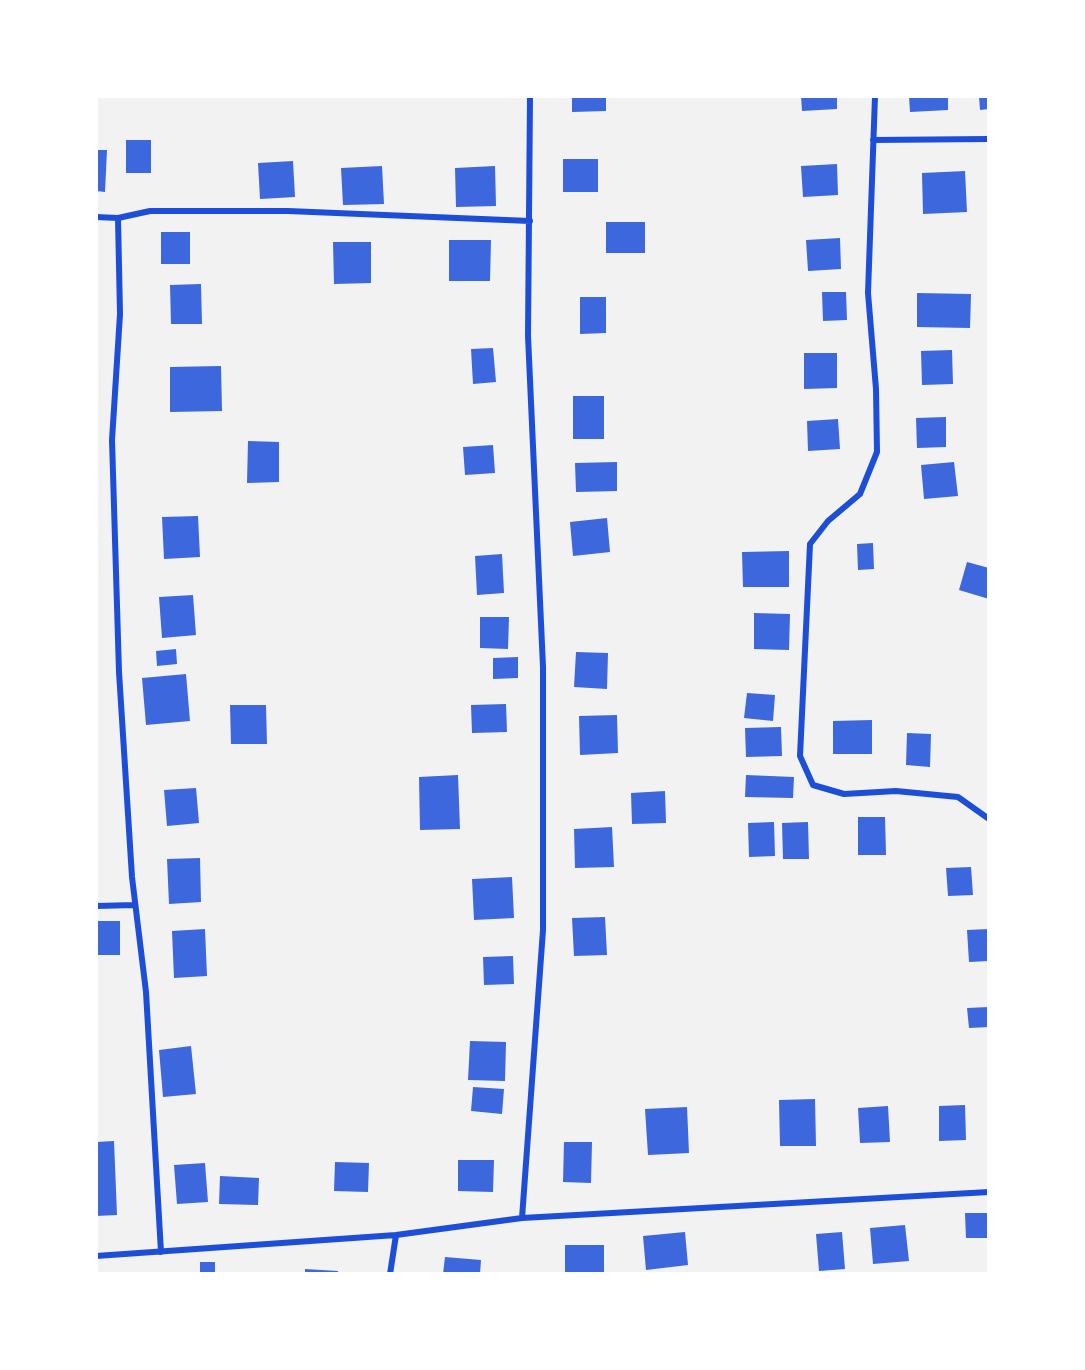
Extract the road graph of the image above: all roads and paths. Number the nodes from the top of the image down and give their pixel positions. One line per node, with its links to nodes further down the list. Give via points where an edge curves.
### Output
1 (530, 96): 7 (street)
2 (875, 96): 4 (street)
3 (989, 139): 4 (street)
4 (873, 140): 8 (street, via 868,293 877,452 860,494 828,521 810,544 800,756 813,785 844,794 896,791 958,796)
5 (96, 217): 6 (street)
6 (118, 218): 7 (street, via 150,211 288,211); 9 (street, via 120,314 112,440 119,672)
7 (530, 221): 12 (street, via 528,336 543,667 543,930)
8 (989, 819)
9 (135, 905): 10 (street); 14 (street, via 146,992)
10 (96, 906)
11 (989, 1192): 12 (street)
12 (522, 1218): 13 (street)
13 (396, 1234): 14 (street); 16 (street)
14 (160, 1252): 15 (street)
15 (96, 1256)
16 (390, 1274)

